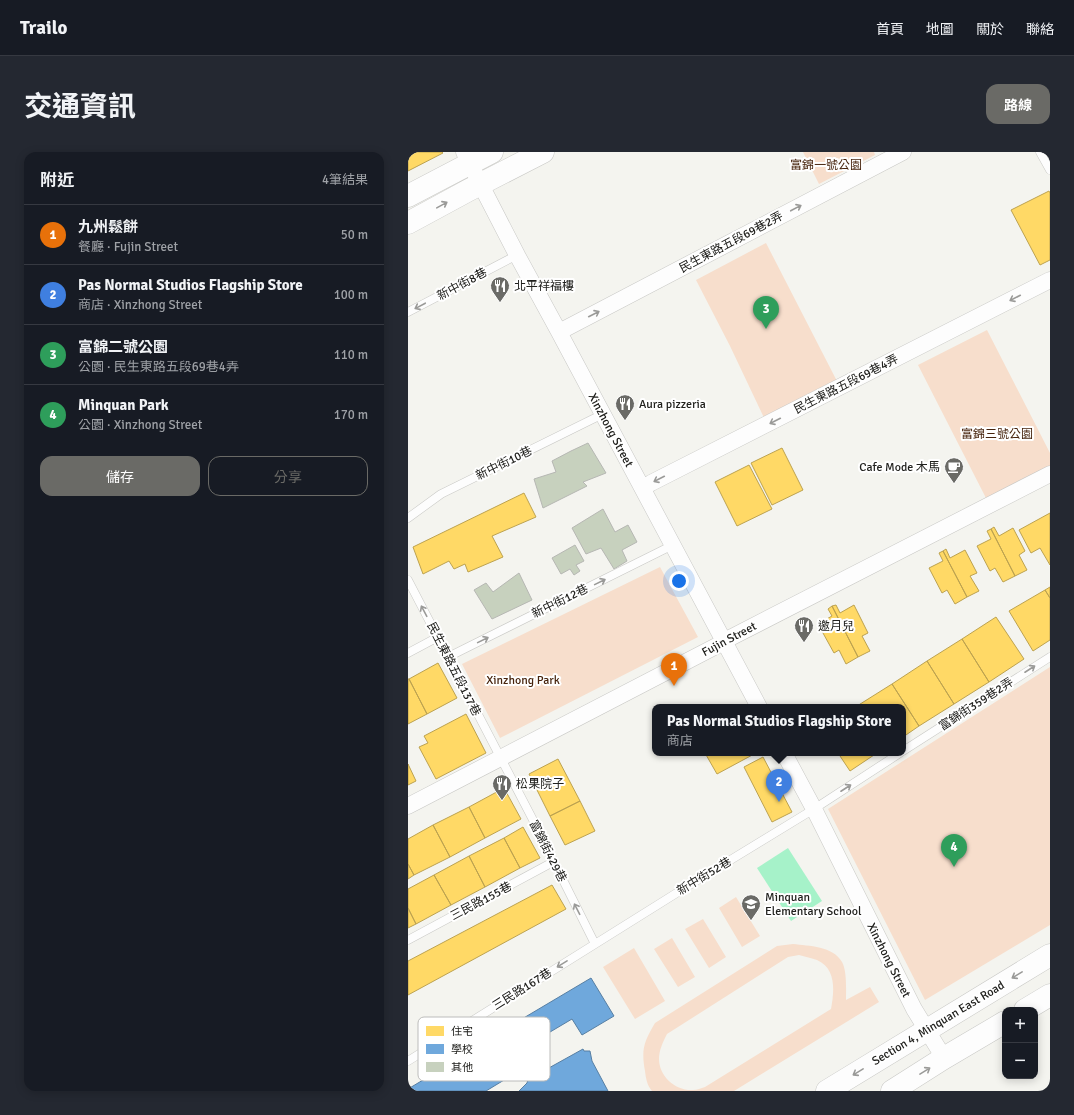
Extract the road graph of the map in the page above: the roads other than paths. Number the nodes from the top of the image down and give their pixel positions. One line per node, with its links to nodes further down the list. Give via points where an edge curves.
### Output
1 (492, 152): 5 (main road)
2 (543, 152): 7 (main road)
3 (903, 152): 13 (street, 民生東路五段69巷2弄, one-way to 3)
4 (1040, 152): 6 (lane)
5 (467, 158): 7 (street, Xinzhong Street); 8 (main road)
6 (1050, 170)
7 (480, 185): 9 (main road, one-way to 7); 10 (street, Xinzhong Street)
8 (408, 196)
9 (408, 223)
10 (517, 256): 12 (lane, 新中街8巷, one-way to 12); 13 (street, Xinzhong Street)
11 (1050, 280): 16 (street, 民生東路五段69巷4弄, one-way to 16)
12 (408, 312)
13 (559, 332): 14 (street, Xinzhong Street)
14 (603, 414): 16 (street, Xinzhong Street); 17 (lane, 新中街10巷, via 442,494)
15 (1050, 474): 21 (street, Fujin Street)
16 (643, 488): 18 (street, Xinzhong Street)
17 (408, 518)
18 (673, 546): 21 (street, Xinzhong Street); 23 (lane, 新中街12巷, one-way to 18)
19 (408, 580): 20 (lane, 民生東路五段137巷, one-way to 19)
20 (438, 637): 22 (lane); 23 (lane, 民生東路五段137巷)
21 (724, 642): 25 (street, Xinzhong Street); 29 (street, Fujin Street)
22 (408, 653)
23 (448, 657): 29 (lane, 民生東路五段137巷)
24 (1050, 657): 26 (lane, 富錦街359巷2弄, one-way to 24)
25 (757, 704)
26 (906, 749)
27 (786, 756): 31 (street, Xinzhong Street)
28 (895, 756): 31 (lane, one-way to 28)
29 (500, 758): 30 (street, Fujin Street); 32 (lane, 富錦街429巷)
30 (408, 806)
31 (814, 810): 34 (lane, 新中街52巷); 40 (street, Xinzhong Street)
32 (553, 862): 33 (lane, 三民路155巷); 34 (lane, 富錦街429巷, one-way to 32)
33 (408, 940)
34 (595, 944): 38 (lane, 三民路167巷, one-way to 38)
35 (1050, 954): 40 (main road, Section 4, Minquan East Road, one-way to 40)
36 (1050, 995): 37 (main road)
37 (1030, 1007)
38 (478, 1017)
39 (1002, 1024): 42 (main road)
40 (927, 1030): 42 (street, Xinzhong Street); 44 (main road, Section 4, Minquan East Road, one-way to 44)
41 (418, 1055): 43 (lane, 三民路167巷, one-way to 43)
42 (944, 1058): 45 (main road, one-way to 42)
43 (408, 1061)
44 (827, 1091)
45 (892, 1091)

